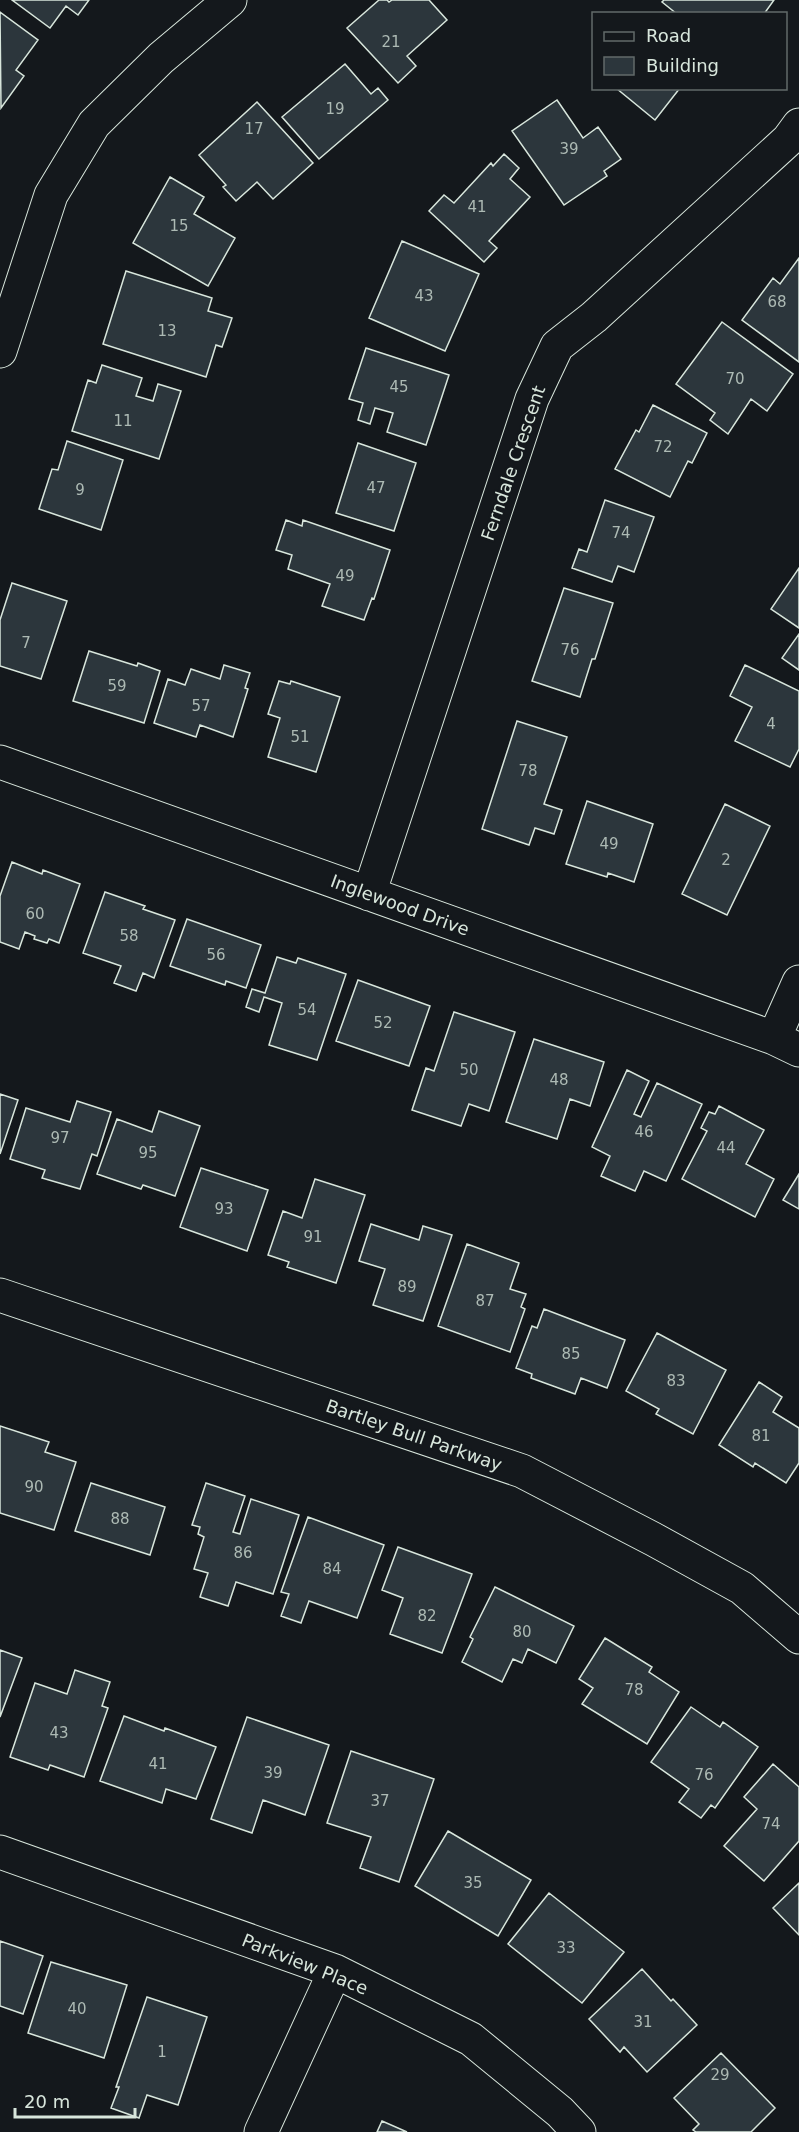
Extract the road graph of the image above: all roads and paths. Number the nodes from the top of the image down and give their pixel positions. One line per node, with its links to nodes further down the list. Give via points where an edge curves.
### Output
1 (230, 0): 3 (street, via 161,58 94,123 51,195)
2 (799, 125): 5 (street, Ferndale Crescent, via 788,140 557,346 532,399)
3 (0, 351)
4 (0, 762): 5 (street, Inglewood Drive)
5 (369, 894): 7 (street, Inglewood Drive)
6 (799, 982): 7 (street)
7 (787, 1044)
8 (0, 1295): 9 (street, Bartley Bull Parkway, via 522,1472 742,1588)
9 (799, 1637)
10 (0, 1852): 11 (street, Parkview Place)
11 (335, 1971): 12 (street); 13 (street, Parkview Place, via 471,2039)
12 (261, 2132)
13 (579, 2132)

